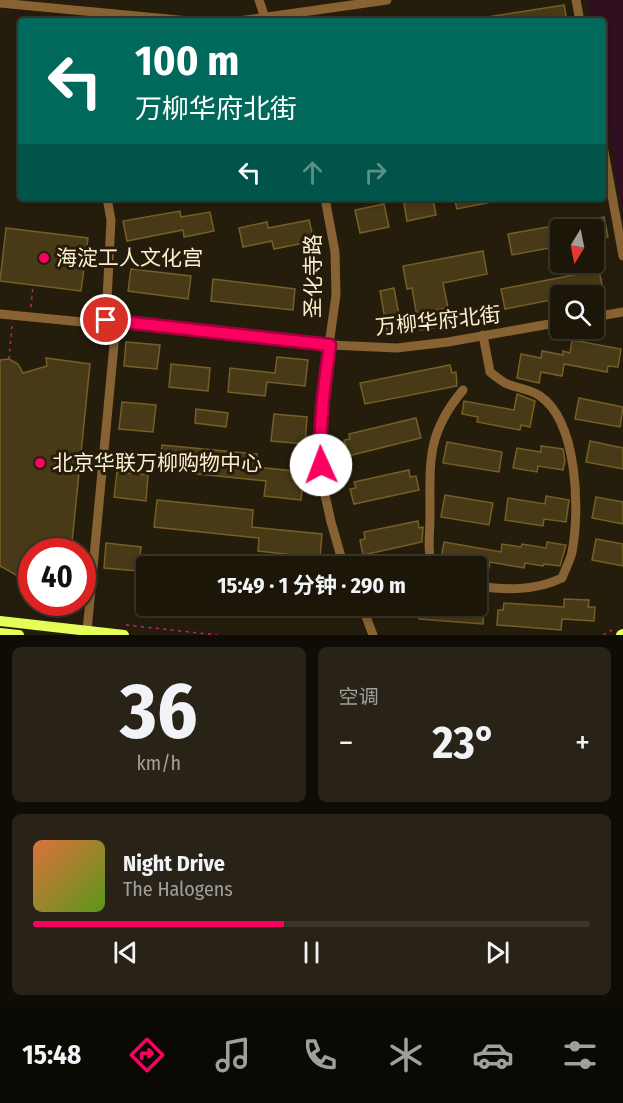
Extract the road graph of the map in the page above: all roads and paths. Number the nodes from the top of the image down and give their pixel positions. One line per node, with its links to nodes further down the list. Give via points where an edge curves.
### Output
1 (259, 0): 7 (street)
2 (387, 0): 8 (street)
3 (576, 0): 9 (street)
4 (0, 3): 5 (street)
5 (111, 17): 6 (street)
6 (130, 18)
7 (265, 18)
8 (278, 18)
9 (579, 18)
10 (606, 162): 13 (street)
11 (108, 201): 20 (street, via 111,220)
12 (326, 201): 23 (street, 圣化寺路, via 335,252 336,295)
13 (623, 256)
14 (33, 285): 19 (path)
15 (623, 312): 18 (street)
16 (0, 314): 17 (street, 万柳华府北街)
17 (13, 315): 19 (street, 万柳华府北街); 24 (path)
18 (604, 315)
19 (30, 317): 20 (street, 万柳华府北街, via 103,324)
20 (106, 320): 23 (street, 万柳华府北街); 31 (street, via 115,334)
21 (550, 324): 22 (street, 万柳华府北街)
22 (483, 335): 23 (street, 万柳华府北街, via 397,348); 28 (street, via 490,372 504,383 539,395 557,416 567,440 576,486 571,555 562,578 530,588)
23 (330, 345): 26 (street, 圣化寺路, via 320,444 323,486)
24 (9, 359)
25 (464, 390): 27 (street, via 447,409 437,430 430,462)
26 (341, 556)
27 (429, 556)
28 (487, 587)
29 (366, 616): 35 (street)
30 (0, 621): 31 (main road)
31 (87, 631): 34 (main road)
32 (0, 633): 33 (main road)
33 (19, 635)
34 (124, 635)
35 (374, 635)

